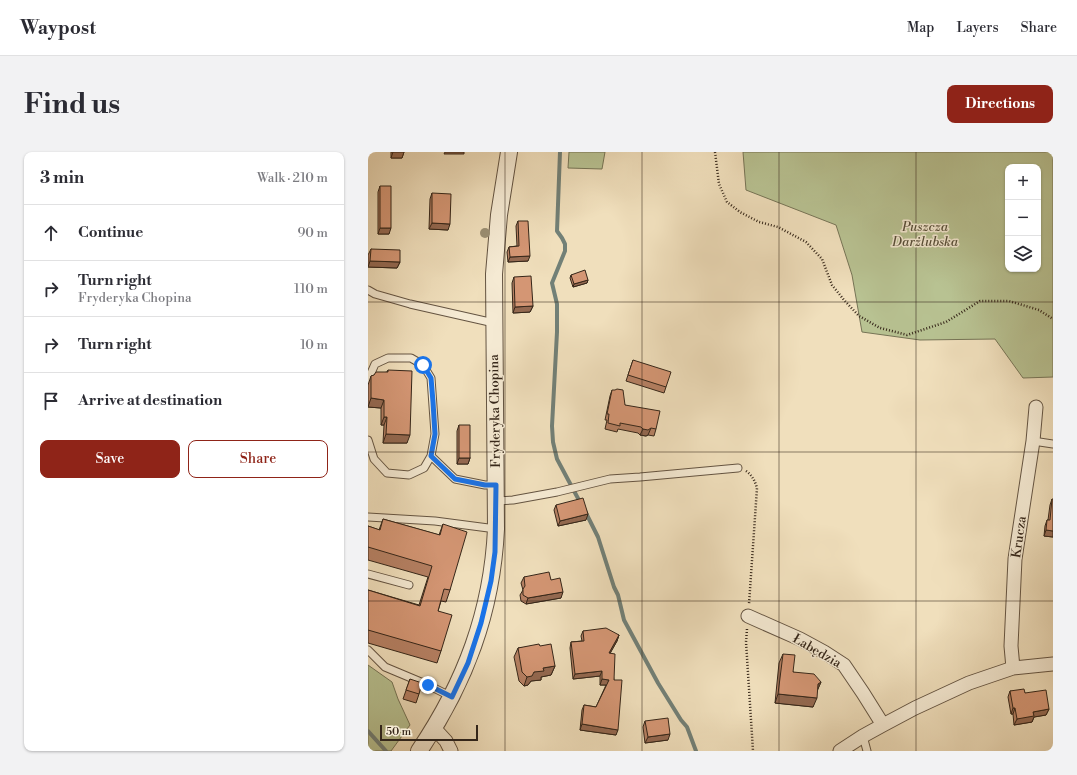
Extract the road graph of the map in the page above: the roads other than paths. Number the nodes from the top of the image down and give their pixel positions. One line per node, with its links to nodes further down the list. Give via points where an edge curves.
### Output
1 (509, 152): 3 (street, Fryderyka Chopina, via 499,214 494,274)
2 (368, 290): 3 (lane, via 410,304)
3 (494, 323): 11 (street, Fryderyka Chopina)
4 (368, 380): 9 (lane, via 375,364 388,358 411,358 423,365 431,378 435,434)
5 (1036, 407): 7 (street, Krucza)
6 (368, 440): 9 (lane, via 374,459 387,473 409,475 424,468)
7 (1033, 441): 8 (lane); 20 (street, Krucza, via 1015,559 1011,646)
8 (1053, 444)
9 (431, 456): 11 (lane, via 455,479)
10 (738, 468): 12 (lane, via 610,479 557,492)
11 (496, 485): 12 (street, Fryderyka Chopina)
12 (496, 501): 14 (street, Fryderyka Chopina)
13 (368, 517): 14 (lane, via 435,521)
14 (496, 529): 21 (street, Fryderyka Chopina, via 491,581 481,623 468,663)
15 (368, 574): 16 (lane)
16 (409, 585)
17 (748, 616): 22 (street, Łabędzia, via 800,639 844,665)
18 (368, 650): 21 (lane, via 385,667)
19 (1053, 664): 20 (street)
20 (1013, 668): 22 (street, via 969,683)
21 (452, 697): 23 (street, Fryderyka Chopina)
22 (883, 725): 24 (street)
23 (434, 728): 25 (street, Fryderyka Chopina); 26 (street)
24 (863, 736): 27 (street); 28 (lane)
25 (419, 751)
26 (451, 751)
27 (840, 751)
28 (866, 751)

